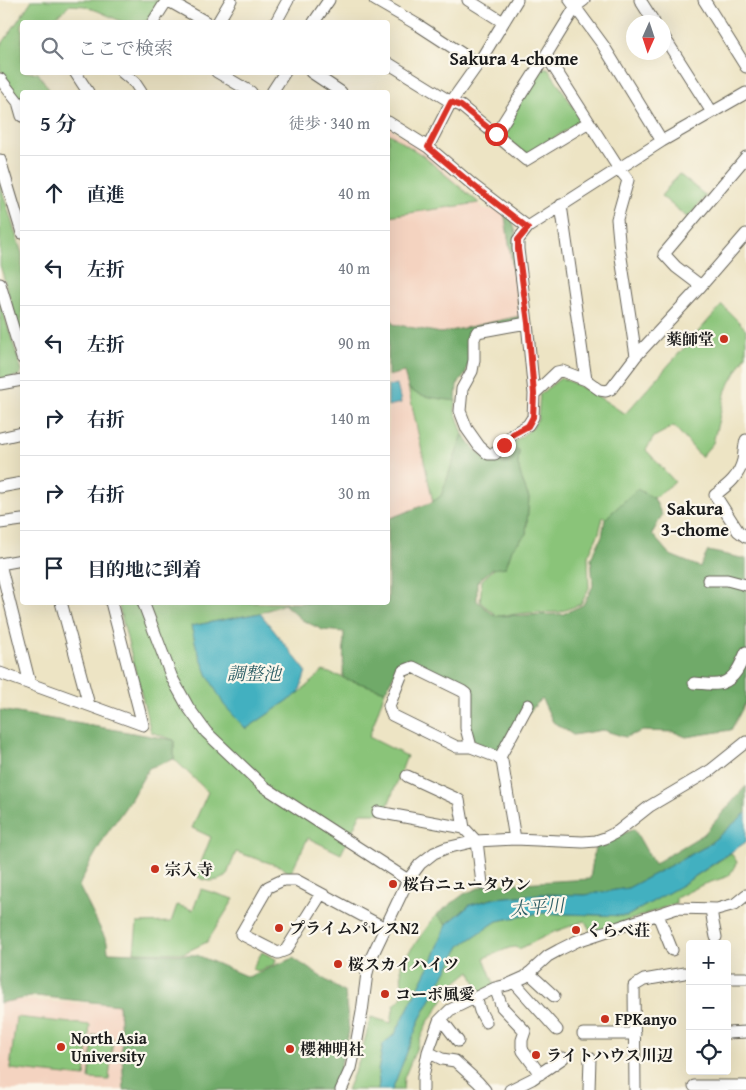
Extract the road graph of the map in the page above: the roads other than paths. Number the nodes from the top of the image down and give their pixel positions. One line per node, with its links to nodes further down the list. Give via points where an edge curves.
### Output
1 (167, 0): 12 (street); 13 (street)
2 (231, 0): 14 (street)
3 (288, 0): 15 (street)
4 (329, 0): 16 (street)
5 (375, 0): 21 (street)
6 (468, 0): 17 (street)
7 (517, 0): 17 (street)
8 (640, 0): 11 (street)
9 (704, 0): 22 (street)
10 (577, 2): 19 (street); 41 (street)
11 (650, 15)
12 (154, 20)
13 (202, 20)
14 (219, 20)
15 (277, 20)
16 (318, 20)
17 (503, 22): 21 (street)
18 (671, 48): 37 (street)
19 (546, 55): 38 (street); 40 (street)
20 (390, 64): 35 (street)
21 (478, 64): 35 (street)
22 (746, 68)
23 (76, 75): 29 (street)
24 (126, 75): 30 (street)
25 (222, 75): 31 (street)
26 (283, 75): 32 (street)
27 (314, 75): 33 (street)
28 (0, 79): 36 (street)
29 (87, 90)
30 (140, 90)
31 (248, 90)
32 (273, 90)
33 (335, 90)
34 (746, 93): 37 (street)
35 (451, 102): 40 (street, via 461,106); 42 (street)
36 (20, 109)
37 (712, 112): 41 (street)
38 (588, 122): 40 (street, via 526,160); 45 (street)
39 (390, 123): 42 (street)
40 (496, 134)
41 (662, 140): 45 (street)
42 (428, 147): 49 (street)
43 (746, 157): 52 (street, via 664,254)
44 (0, 160): 46 (street)
45 (619, 168): 47 (street); 55 (street, via 628,180 617,219)
46 (2, 176): 48 (street)
47 (561, 205): 49 (street); 57 (street)
48 (20, 227)
49 (528, 228): 53 (street, via 518,240)
50 (746, 234): 52 (street)
51 (0, 284): 54 (street)
52 (701, 286): 55 (street)
53 (528, 323): 59 (street); 59 (street, via 477,332 472,371 462,389 460,411 479,446 488,454 495,454 513,434 528,426 533,417)
54 (20, 351)
55 (636, 356): 57 (street, via 611,389 600,390)
56 (20, 380): 58 (street)
57 (586, 380): 59 (street, via 558,372)
58 (0, 384)
59 (534, 394)
60 (20, 433): 61 (street)
61 (0, 438)
62 (746, 440): 67 (street, via 739,472 715,495 738,531)
63 (20, 483): 64 (street)
64 (0, 487)
65 (20, 520): 66 (street)
66 (0, 523)
67 (746, 537)
68 (20, 560): 69 (street)
69 (0, 564): 78 (street)
70 (708, 580): 71 (street)
71 (746, 585)
72 (62, 605): 80 (street)
73 (112, 605): 80 (street, via 143,725)
74 (144, 605): 89 (street, via 172,678 206,732 263,786)
75 (746, 652): 77 (street, via 734,675 725,682)
76 (0, 673): 78 (street)
77 (694, 683)
78 (30, 684): 80 (street)
79 (528, 705): 83 (street)
80 (89, 706)
81 (746, 742): 87 (street, via 711,770 650,806 605,838 582,842)
82 (471, 747): 82 (street, via 466,728 466,694 413,667 403,670 389,706 392,715 456,747); 83 (street)
83 (499, 759): 87 (street, via 502,761)
84 (406, 776): 86 (street, via 459,800)
85 (378, 812): 86 (street)
86 (464, 828): 88 (street)
87 (515, 839): 88 (street)
88 (476, 841): 89 (street, via 434,853); 90 (street)
89 (408, 880): 95 (street)
90 (482, 884)
91 (321, 894): 91 (street, via 296,880 283,880 268,886 241,934 278,953 286,950); 95 (street)
92 (745, 901): 93 (street)
93 (711, 909): 94 (street, via 677,908); 96 (street)
94 (658, 915): 97 (street); 98 (street, via 559,950)
95 (385, 928): 120 (street, via 366,973 356,1045 351,1068)
96 (716, 937)
97 (672, 950)
98 (530, 973): 102 (street); 104 (street)
99 (684, 973): 112 (street, via 644,980 634,986)
100 (731, 978): 101 (street)
101 (746, 978)
102 (514, 982): 103 (street); 108 (street)
103 (494, 988): 105 (street); 117 (street, via 502,1007 524,1031 523,1051)
104 (554, 996)
105 (476, 997): 106 (street, via 450,1010); 107 (street)
106 (441, 1019): 113 (street); 114 (street)
107 (486, 1022)
108 (557, 1030)
109 (746, 1032): 110 (street)
110 (731, 1033)
111 (583, 1034): 112 (street)
112 (634, 1034): 125 (street)
113 (458, 1041)
114 (428, 1052): 121 (street); 122 (street, via 442,1060 455,1061)
115 (563, 1058): 117 (street)
116 (590, 1058): 124 (street)
117 (540, 1074): 123 (street)
118 (694, 1086): 119 (street)
119 (746, 1086)
120 (341, 1090)
121 (423, 1090)
122 (485, 1090)
123 (510, 1090)
124 (589, 1090)
125 (635, 1090)

